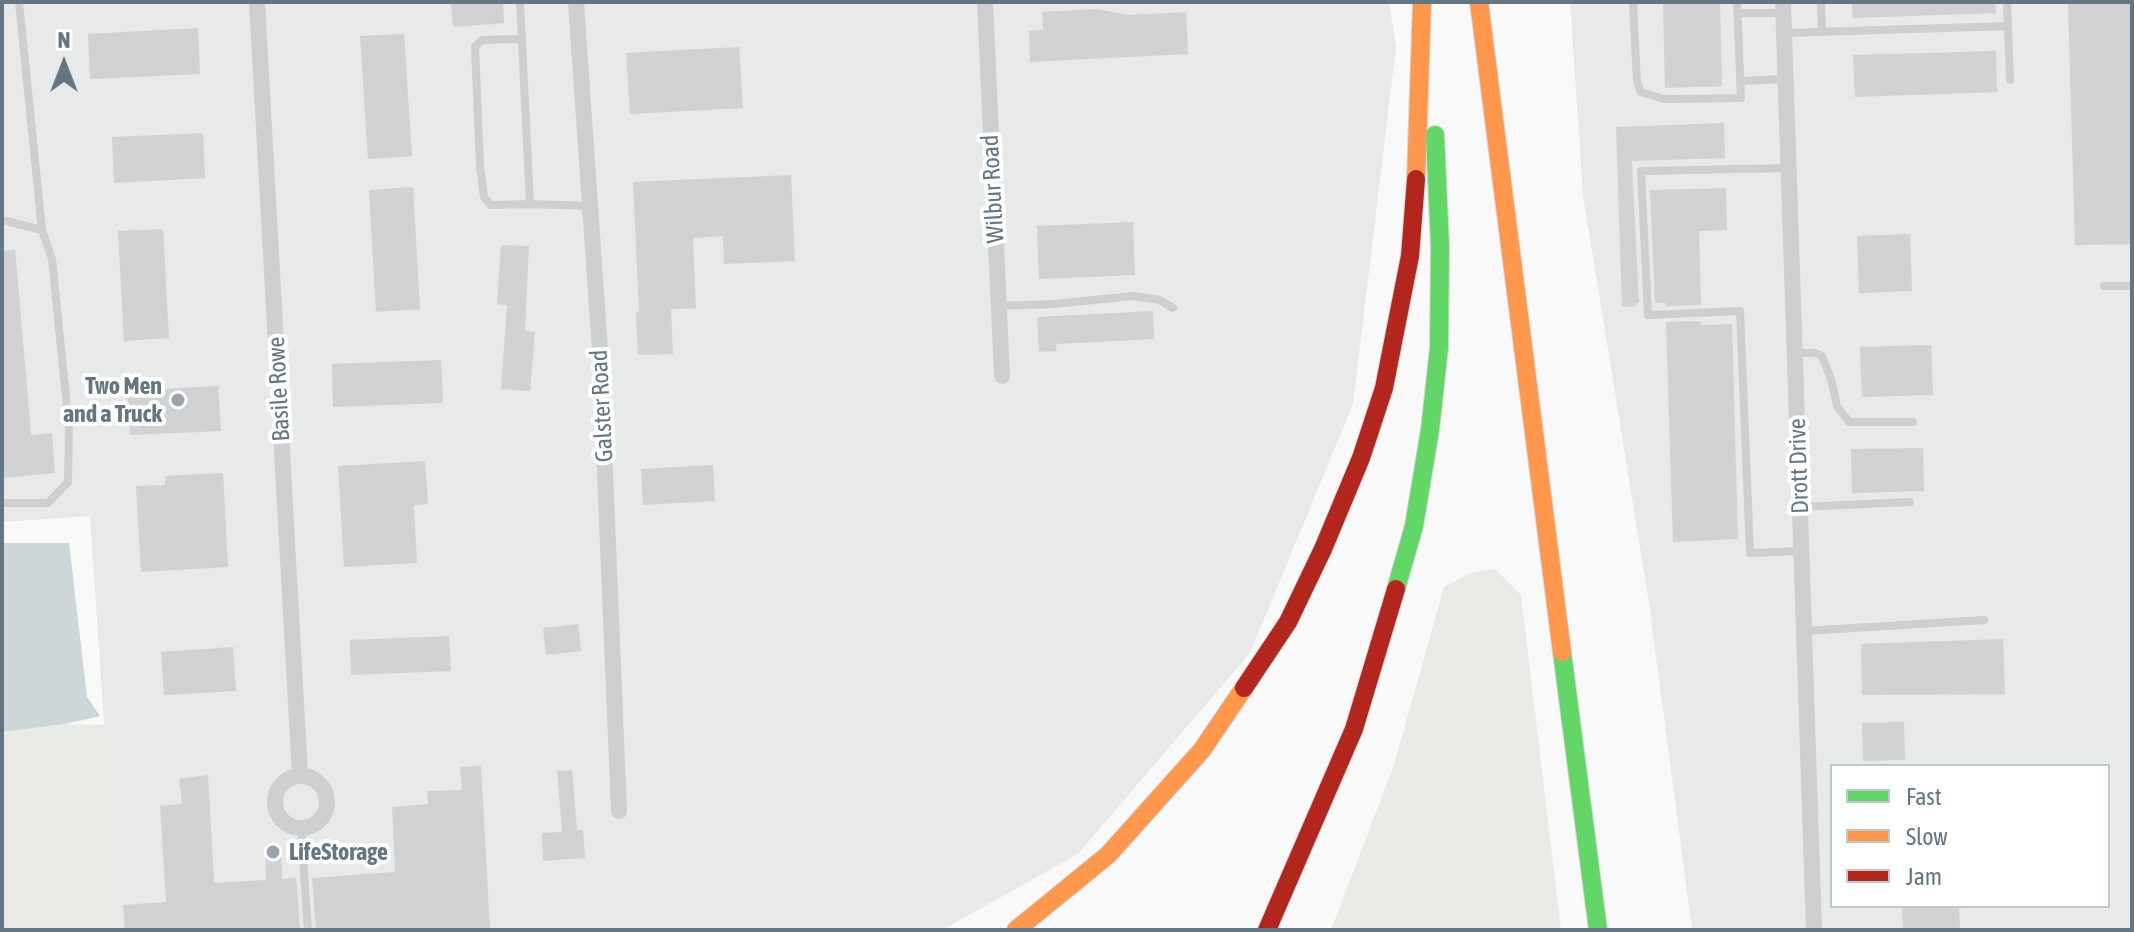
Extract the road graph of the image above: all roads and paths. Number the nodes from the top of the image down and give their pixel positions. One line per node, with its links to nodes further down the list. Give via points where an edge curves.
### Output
1 (19, 2): 25 (lane)
2 (257, 2): 39 (street, Basile Rowe)
3 (520, 2): 17 (lane)
4 (576, 2): 23 (street, Galster Road)
5 (985, 2): 28 (street, Wilbur Road)
6 (1422, 2): 43 (highway, via 1410,256 1384,388 1323,549 1288,622 1202,750 1108,855); 44 (highway, via 1440,246 1439,348 1430,430 1408,551 1372,676 1324,803)
7 (1479, 2): 45 (highway)
8 (1633, 2): 20 (lane, via 1641,92 1664,99 1741,98)
9 (1737, 2): 13 (lane)
10 (1821, 2): 15 (lane)
11 (2007, 2): 14 (lane)
12 (1783, 8): 13 (lane); 16 (street, Drott Drive)
13 (1737, 13): 20 (lane)
14 (2008, 26): 15 (lane); 19 (lane)
15 (1822, 32): 16 (lane)
16 (1784, 33): 18 (street, Drott Drive)
17 (522, 39): 22 (lane); 22 (lane, via 482,40 475,47 480,151 484,197 491,205)
18 (1786, 79): 20 (lane); 21 (street, Drott Drive)
19 (2010, 80)
20 (1740, 81)
21 (1789, 167): 30 (street, Drott Drive); 36 (lane, via 1641,171 1648,315 1740,311 1750,553)
22 (530, 204): 23 (lane)
23 (589, 206): 40 (street, Galster Road)
24 (2, 220): 25 (lane)
25 (42, 230): 34 (lane, via 52,259 69,427 68,482 48,503)
26 (2104, 286): 27 (lane)
27 (2132, 286)
28 (999, 306): 29 (lane, via 1133,296); 31 (street, Wilbur Road)
29 (1173, 308)
30 (1795, 353): 32 (lane, via 1822,356 1837,406 1849,422); 35 (street, Drott Drive)
31 (1002, 376)
32 (1913, 422)
33 (1910, 502): 35 (lane)
34 (2, 503)
35 (1800, 507): 36 (street, Drott Drive)
36 (1801, 551): 38 (street, Drott Drive)
37 (1984, 620): 38 (lane)
38 (1804, 631): 46 (street, Drott Drive)
39 (300, 775): 41 (street, via 278,788 274,805 285,824); 41 (street, via 320,784 327,803 317,823)
40 (619, 811)
41 (301, 828): 42 (lane)
42 (308, 930)
43 (1016, 930)
44 (1267, 930)
45 (1598, 930)
46 (1814, 930)

